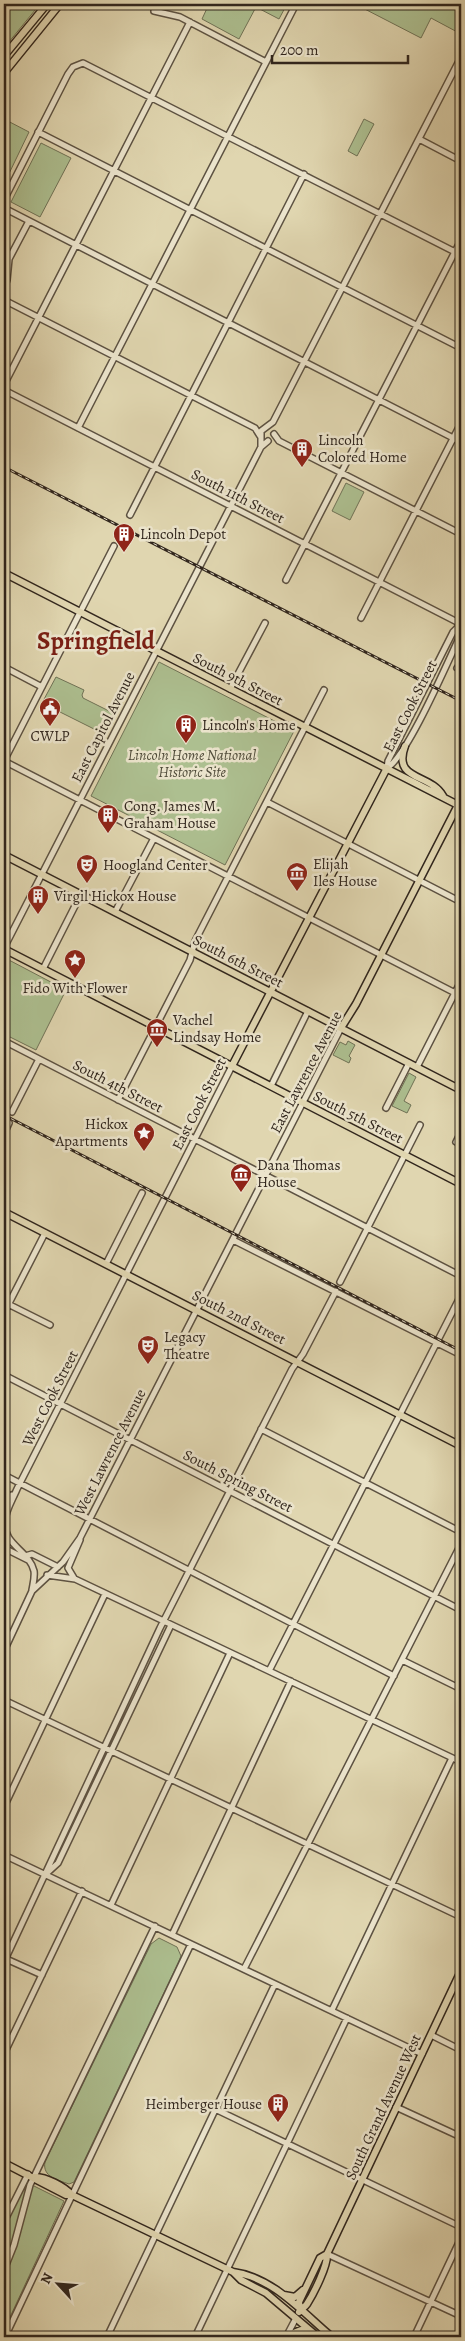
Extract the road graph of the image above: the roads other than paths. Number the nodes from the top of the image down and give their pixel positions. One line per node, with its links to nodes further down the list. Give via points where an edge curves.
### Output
1 (47, 4): 6 (main road)
2 (60, 4): 10 (main road)
3 (296, 4): 8 (street)
4 (154, 11): 5 (street)
5 (190, 22): 8 (street); 11 (street)
6 (4, 56)
7 (461, 57): 9 (street)
8 (266, 62): 13 (street)
9 (459, 66): 14 (street)
10 (4, 73)
11 (152, 97): 12 (street, via 89,64 79,63 71,69); 13 (street); 16 (street)
12 (38, 132): 16 (street); 18 (street)
13 (228, 135): 17 (street); 20 (street)
14 (419, 139): 15 (street); 21 (street)
15 (461, 161)
16 (114, 171): 20 (street); 24 (street)
17 (304, 174): 21 (street); 25 (street)
18 (4, 200)
19 (4, 208): 22 (street)
20 (190, 210): 25 (street); 28 (street)
21 (381, 213): 26 (street); 29 (street)
22 (29, 221): 24 (street); 30 (street, via 9,260)
23 (461, 240): 26 (street)
24 (76, 244): 28 (street); 32 (street)
25 (266, 248): 29 (street); 33 (street)
26 (455, 252): 27 (street); 34 (street)
27 (461, 255)
28 (152, 284): 33 (street); 36 (street)
29 (343, 288): 34 (street); 37 (street)
30 (4, 289)
31 (4, 300): 32 (street)
32 (39, 317): 36 (street); 38 (street)
33 (228, 322): 37 (street); 40 (street)
34 (417, 326): 35 (street); 41 (street)
35 (461, 348)
36 (115, 356): 40 (street); 44 (street)
37 (304, 362): 41 (street); 42 (street)
38 (4, 385)
39 (4, 390): 44 (street, South 11th Street)
40 (191, 395): 45 (street); 54 (street)
41 (379, 400): 49 (street); 55 (street)
42 (273, 422): 46 (street); 47 (street)
43 (461, 423): 49 (street)
44 (78, 428): 54 (street, South 11th Street)
45 (255, 428): 46 (street); 48 (street)
46 (264, 429): 47 (street, via 271,429); 48 (street)
47 (274, 433): 50 (street, East Capitol Avenue); 51 (street)
48 (261, 436): 50 (street); 53 (street)
49 (454, 438): 52 (street); 57 (street)
50 (269, 441): 51 (street); 53 (street, East Capitol Avenue)
51 (279, 441): 55 (street)
52 (461, 442)
53 (261, 447): 56 (street, East Capitol Avenue)
54 (154, 467): 56 (street, South 11th Street); 58 (street)
55 (342, 473): 57 (street); 60 (street)
56 (230, 506): 60 (street, South 11th Street); 69 (street, East Capitol Avenue)
57 (416, 511): 59 (street); 64 (street)
58 (130, 515)
59 (461, 534)
60 (305, 544): 63 (street); 64 (street, South 11th Street)
61 (114, 546): 65 (street)
62 (4, 573): 65 (main road, South 9th Street)
63 (286, 580)
64 (379, 583): 66 (street); 68 (street, South 11th Street)
65 (80, 612): 69 (main road, South 9th Street); 71 (street)
66 (362, 618)
67 (265, 623): 72 (street)
68 (461, 624): 75 (street, East Cook Street, via 460,636); 77 (street, East Cook Street, via 453,632)
69 (156, 651): 72 (main road, South 9th Street); 79 (street, East Capitol Avenue)
70 (4, 667): 71 (street)
71 (42, 687): 76 (street)
72 (230, 689): 74 (main road, South 9th Street)
73 (324, 690): 74 (street)
74 (305, 727): 77 (main road, South 9th Street); 80 (street)
75 (405, 746): 77 (street, East Cook Street, via 394,764); 78 (main road, via 403,767 434,786)
76 (4, 761): 79 (street)
77 (387, 768): 78 (main road, South 9th Street); 83 (main road, East Cook Street)
78 (444, 797): 81 (main road, South 9th Street)
79 (80, 800): 82 (street); 85 (street, East Capitol Avenue)
80 (267, 802): 83 (street); 86 (street)
81 (460, 806): 87 (main road, East Lawrence Avenue)
82 (154, 838): 86 (street); 90 (street)
83 (346, 843): 87 (street); 91 (main road, East Cook Street)
84 (4, 855): 85 (main road, South 6th Street)
85 (42, 874): 88 (main road, South 6th Street); 92 (street, East Capitol Avenue)
86 (229, 876): 91 (street); 93 (street)
87 (419, 880): 89 (street); 94 (main road, East Lawrence Avenue)
88 (81, 894): 90 (main road, South 6th Street); 95 (street)
89 (461, 902)
90 (115, 912): 93 (main road, South 6th Street)
91 (308, 917): 94 (street); 97 (main road, East Cook Street)
92 (4, 948): 95 (main road, South 5th Street)
93 (191, 951): 97 (main road, South 6th Street); 101 (street, via 190,960)
94 (381, 954): 98 (street); 102 (main road, East Lawrence Avenue)
95 (43, 969): 101 (main road, South 5th Street)
96 (461, 981): 98 (street)
97 (270, 991): 100 (main road, South 6th Street); 106 (main road, East Cook Street)
98 (455, 993): 99 (street); 107 (street)
99 (461, 996)
100 (308, 1011): 102 (main road, South 6th Street); 108 (street)
101 (155, 1027): 106 (main road, South 5th Street); 110 (street)
102 (342, 1028): 105 (main road, South 6th Street); 111 (street, East Lawrence Avenue)
103 (4, 1041): 104 (street, South 4th Street)
104 (39, 1059): 110 (street, South 4th Street); 113 (street)
105 (409, 1063): 107 (main road, South 6th Street); 112 (street)
106 (232, 1066): 108 (main road, South 5th Street); 118 (street, East Cook Street)
107 (417, 1067): 109 (main road, South 6th Street)
108 (271, 1086): 111 (main road, South 5th Street)
109 (461, 1090)
110 (118, 1100): 118 (street, South 4th Street)
111 (303, 1103): 120 (main road, South 5th Street); 121 (street, East Lawrence Avenue)
112 (386, 1108)
113 (12, 1112)
114 (6, 1122): 117 (street)
115 (420, 1125): 120 (street)
116 (461, 1132): 119 (street)
117 (4, 1134)
118 (196, 1140): 121 (street, South 4th Street); 129 (street, East Cook Street)
119 (456, 1142)
120 (405, 1155): 122 (main road, South 5th Street); 125 (street)
121 (266, 1176): 125 (street, South 4th Street); 127 (street, East Lawrence Avenue)
122 (461, 1184)
123 (142, 1192): 128 (street)
124 (4, 1212): 126 (main road, South 2nd Street)
125 (368, 1228): 130 (street, South 4th Street); 131 (street)
126 (44, 1233): 128 (main road, South 2nd Street); 134 (street)
127 (234, 1240): 132 (street); 135 (street, East Lawrence Avenue)
128 (106, 1264): 129 (main road, South 2nd Street)
129 (127, 1274): 135 (main road, South 2nd Street); 139 (street, East Cook Street)
130 (461, 1276)
131 (340, 1282)
132 (336, 1291): 138 (street); 141 (street)
133 (461, 1295): 138 (street)
134 (8, 1304): 136 (street); 137 (street)
135 (198, 1310): 141 (main road, South 2nd Street); 143 (street, East Lawrence Avenue)
136 (4, 1313)
137 (50, 1325)
138 (437, 1342): 140 (street); 145 (street)
139 (91, 1345): 144 (street, West Cook Street)
140 (461, 1354)
141 (297, 1361): 145 (main road, South 2nd Street); 146 (street)
142 (4, 1375): 144 (street, South Spring Street)
143 (163, 1377): 147 (street, West Lawrence Avenue)
144 (61, 1404): 147 (street, South Spring Street); 150 (street, West Cook Street)
145 (400, 1414): 148 (main road, South 2nd Street); 151 (street)
146 (261, 1429): 151 (street); 153 (street)
147 (130, 1439): 153 (street, South Spring Street); 155 (street, West Lawrence Avenue)
148 (461, 1446)
149 (4, 1474): 150 (street)
150 (20, 1483): 152 (street, West Cook Street); 155 (street)
151 (365, 1483): 156 (street); 158 (street)
152 (17, 1488): 154 (street, West Cook Street); 161 (street, West Cook Street, via 5,1518 5,1530 12,1544)
153 (229, 1490): 158 (street, South Spring Street); 163 (street)
154 (4, 1509)
155 (90, 1519): 157 (street, West Lawrence Avenue); 163 (street)
156 (461, 1532)
157 (80, 1538): 162 (street, West Lawrence Avenue); 165 (street, West Lawrence Avenue, via 68,1568)
158 (334, 1544): 168 (street, South Spring Street); 171 (street)
159 (461, 1544): 168 (street)
160 (4, 1548): 161 (street)
161 (27, 1558): 162 (street, via 32,1554); 166 (street, via 34,1574)
162 (58, 1567): 164 (street, West Lawrence Avenue)
163 (190, 1571): 170 (street); 171 (street)
164 (47, 1575): 165 (street); 166 (street, West Lawrence Avenue)
165 (75, 1579): 167 (street)
166 (32, 1591): 173 (street, West Lawrence Avenue)
167 (105, 1594): 170 (street); 181 (street)
168 (435, 1596): 169 (street, South Spring Street); 175 (street)
169 (461, 1610)
170 (164, 1621): 172 (street); 183 (street)
171 (293, 1624): 176 (street); 177 (street)
172 (171, 1625): 174 (street); 184 (street)
173 (4, 1651)
174 (230, 1652): 176 (street); 187 (street)
175 (402, 1660): 177 (street); 179 (street)
176 (269, 1671): 178 (street)
177 (394, 1676): 182 (street)
178 (291, 1681): 182 (street); 189 (street)
179 (461, 1689)
180 (4, 1700): 181 (street)
181 (45, 1719): 183 (street); 188 (street)
182 (372, 1720): 185 (street); 190 (street)
183 (104, 1748): 184 (street); 192 (street)
184 (112, 1752): 187 (street); 192 (street, via 58,1863)
185 (452, 1758): 186 (street); 193 (street)
186 (461, 1762)
187 (170, 1779): 189 (street); 195 (street)
188 (4, 1807)
189 (232, 1807): 190 (street); 198 (street)
190 (308, 1844): 193 (street); 201 (street)
191 (4, 1855): 192 (street)
192 (45, 1874): 194 (street); 200 (street)
193 (392, 1884): 196 (street); 205 (street)
194 (82, 1891): 195 (street); 203 (street)
195 (111, 1905): 197 (street)
196 (461, 1917)
197 (155, 1926): 198 (street); 216 (street)
198 (172, 1934): 199 (street)
199 (191, 1944): 201 (street); 218 (street)
200 (4, 1959): 203 (street)
201 (244, 1969): 204 (street)
202 (461, 1971): 207 (main road, South Grand Avenue West)
203 (42, 1976): 209 (street)
204 (275, 1984): 205 (street); 212 (street)
205 (332, 2010): 206 (street)
206 (347, 2018): 210 (street); 214 (street)
207 (431, 2036): 208 (street); 210 (main road, South Grand Avenue West)
208 (461, 2050)
209 (4, 2054)
210 (422, 2054): 211 (main road, South Grand Avenue West)
211 (396, 2108): 213 (street); 217 (main road, South Grand Avenue West)
212 (215, 2109): 214 (street); 221 (street)
213 (461, 2137)
214 (288, 2144): 217 (street); 225 (street)
215 (4, 2163): 216 (main road)
216 (31, 2175): 218 (main road, via 68,2190); 219 (street); 224 (street, via 14,2245)
217 (362, 2180): 220 (street); 223 (main road, South Grand Avenue West)
218 (72, 2195): 221 (main road); 233 (street)
219 (4, 2222)
220 (461, 2227)
221 (156, 2235): 225 (main road); 234 (street)
222 (461, 2238): 228 (street)
223 (327, 2254): 226 (main road, South Grand Avenue West, via 320,2258); 228 (street); 229 (main road, South Grand Avenue West, via 328,2260 313,2292 306,2306)
224 (4, 2270)
225 (231, 2270): 227 (main road, via 264,2282); 231 (main road); 235 (street)
226 (308, 2283): 227 (main road, via 295,2297); 229 (main road, South Grand Avenue West, via 299,2302)
227 (282, 2295): 229 (main road)
228 (431, 2302): 230 (street); 239 (street)
229 (300, 2310): 231 (main road, South Grand Avenue West); 238 (main road)
230 (461, 2316)
231 (296, 2318): 232 (main road); 236 (street, South Grand Avenue West)
232 (312, 2333): 236 (main road, via 301,2330); 237 (main road)
233 (5, 2337)
234 (107, 2337)
235 (195, 2337)
236 (286, 2337)
237 (318, 2337)
238 (332, 2337)
239 (414, 2337)

